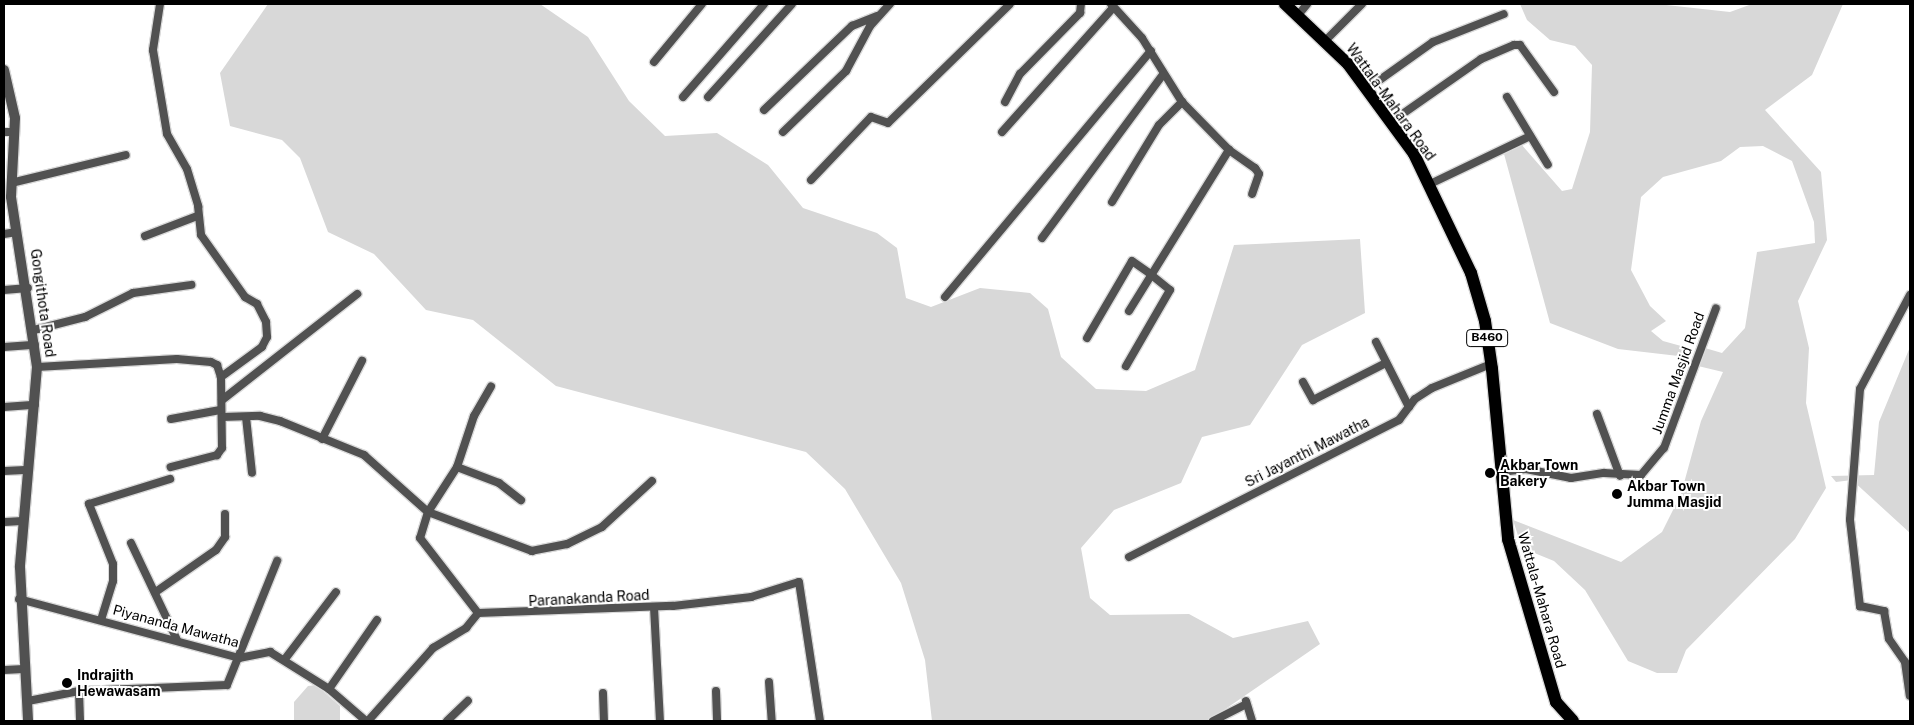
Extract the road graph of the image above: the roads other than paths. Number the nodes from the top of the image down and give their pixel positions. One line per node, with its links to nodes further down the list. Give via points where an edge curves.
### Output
1 (160, 4): 42 (street, via 153,50 159,107 167,134 187,169 198,206)
2 (702, 4): 17 (street)
3 (764, 4): 22 (street)
4 (792, 4): 23 (street)
5 (890, 4): 14 (street)
6 (1010, 4): 37 (street, via 888,123 871,117)
7 (1081, 4): 25 (street, via 1080,13 1020,74)
8 (1285, 4): 12 (main road, Wattala-Mahara Road / B460)
9 (1307, 4): 12 (street)
10 (1362, 4): 15 (street)
11 (1112, 6): 16 (street); 32 (street)
12 (1298, 14): 15 (main road, Wattala-Mahara Road / B460)
13 (1504, 14): 20 (street, via 1433,42)
14 (879, 16): 27 (street, via 852,26); 31 (street, via 846,71)
15 (1326, 40): 20 (main road, Wattala-Mahara Road / B460)
16 (1151, 51): 19 (street); 53 (street)
17 (654, 62)
18 (4, 70): 30 (street, Gongithota Road)
19 (1162, 76): 26 (street); 46 (street)
20 (1367, 89): 28 (main road, Wattala-Mahara Road / B460)
21 (1554, 92): 28 (street, via 1520,46 1514,45 1481,59)
22 (683, 97)
23 (708, 97)
24 (1507, 97): 33 (street)
25 (1005, 102)
26 (1182, 102): 34 (street); 41 (street, via 1159,125)
27 (764, 110)
28 (1391, 122): 39 (main road, Wattala-Mahara Road / B460)
29 (4, 132): 30 (street)
30 (15, 132): 38 (street, Gongithota Road)
31 (783, 132)
32 (1002, 132)
33 (1530, 136): 36 (street); 39 (street)
34 (1229, 150): 40 (street, via 1259,174); 47 (street)
35 (126, 155): 38 (street)
36 (1548, 165)
37 (811, 180)
38 (11, 183): 43 (street, Gongithota Road)
39 (1430, 184): 63 (main road, Wattala-Mahara Road / B460, via 1471,273)
40 (1252, 194)
41 (1112, 202)
42 (197, 216): 45 (street); 66 (street, via 201,235 266,322 262,347)
43 (17, 232): 44 (street); 49 (street, Gongithota Road)
44 (4, 234)
45 (144, 236)
46 (1042, 238)
47 (1149, 273): 55 (street); 57 (street, via 1132,262); 64 (street, via 1170,290)
48 (191, 284): 56 (street, via 133,293 85,317)
49 (28, 288): 50 (street); 56 (street, Gongithota Road)
50 (4, 290)
51 (357, 294): 69 (street)
52 (1910, 295): 112 (street, via 1860,389 1850,520 1860,606 1884,611 1889,639 1905,662)
53 (945, 297)
54 (1716, 308): 84 (street, Jumma Masjid Road, via 1664,448 1641,476)
55 (1129, 311)
56 (34, 330): 59 (street, Gongithota Road)
57 (1087, 338)
58 (1376, 342): 62 (street)
59 (36, 345): 60 (street); 65 (street, Gongithota Road)
60 (4, 347)
61 (362, 361): 77 (street)
62 (1386, 363): 67 (street, via 1313,400); 72 (street)
63 (1491, 364): 72 (street, Sri Jayanthi Mawatha, via 1432,388); 82 (main road, Wattala-Mahara Road / B460)
64 (1126, 366)
65 (38, 367): 66 (street, via 177,359 211,362 218,365); 70 (street, Gongithota Road)
66 (221, 377): 69 (street)
67 (1303, 382)
68 (492, 387): 79 (street, via 474,416)
69 (222, 400): 73 (street)
70 (35, 405): 71 (street); 80 (street, Gongithota Road)
71 (4, 407)
72 (1409, 407): 93 (street, Sri Jayanthi Mawatha, via 1399,420)
73 (221, 413): 75 (street); 76 (street); 78 (street, via 222,448 216,455)
74 (1597, 414): 84 (street)
75 (246, 417): 77 (street, via 280,421); 83 (street)
76 (171, 419)
77 (322, 439): 88 (street, via 364,455)
78 (170, 467)
79 (457, 467): 87 (street, via 500,483); 88 (street)
80 (25, 470): 81 (street); 91 (street, Gongithota Road)
81 (4, 471)
82 (1501, 472): 84 (street, Jumma Masjid Road, via 1526,469 1571,478 1604,473); 126 (main road, Wattala-Mahara Road / B460, via 1508,539 1517,573 1556,702)
83 (252, 473)
84 (1620, 476)
85 (170, 479): 100 (street, via 89,504 113,564 113,581)
86 (652, 481): 88 (street, via 585,539 532,551)
87 (521, 500)
88 (428, 512): 99 (street, via 419,532)
89 (225, 514): 95 (street, via 225,537 216,550)
90 (4, 522): 91 (street)
91 (23, 522): 97 (street, Gongithota Road)
92 (131, 543): 95 (street)
93 (1129, 557)
94 (277, 560): 103 (street, via 241,642)
95 (157, 591): 102 (street)
96 (336, 592): 104 (street)
97 (19, 599): 100 (street, Piyananda Mawatha, via 75,617); 105 (street, Gongithota Road)
98 (654, 607): 99 (street, Paranakanda Road); 120 (street); 123 (street, Paranakanda Road, via 751,597 799,582)
99 (478, 613): 117 (street, via 466,628 433,648)
100 (101, 620): 102 (street, Piyananda Mawatha)
101 (376, 620): 108 (street)
102 (177, 640): 103 (street, Piyananda Mawatha)
103 (239, 658): 104 (street, Piyananda Mawatha, via 270,652); 109 (street, via 227,685)
104 (285, 659): 108 (street, Piyananda Mawatha)
105 (24, 669): 106 (street); 113 (street, Gongithota Road)
106 (4, 670)
107 (769, 682): 122 (street)
108 (329, 689): 117 (street, Piyananda Mawatha)
109 (79, 691): 113 (street); 116 (street)
110 (716, 691): 121 (street)
111 (603, 692): 119 (street)
112 (1910, 696)
113 (28, 701): 115 (street, Gongithota Road)
114 (468, 701): 118 (street)
115 (28, 721)
116 (80, 721)
117 (367, 721)
118 (447, 721)
119 (604, 721)
120 (660, 721)
121 (717, 721)
122 (772, 721)
123 (820, 721)
124 (1213, 721): 125 (street, via 1246,703)
125 (1252, 721)
126 (1573, 721)

